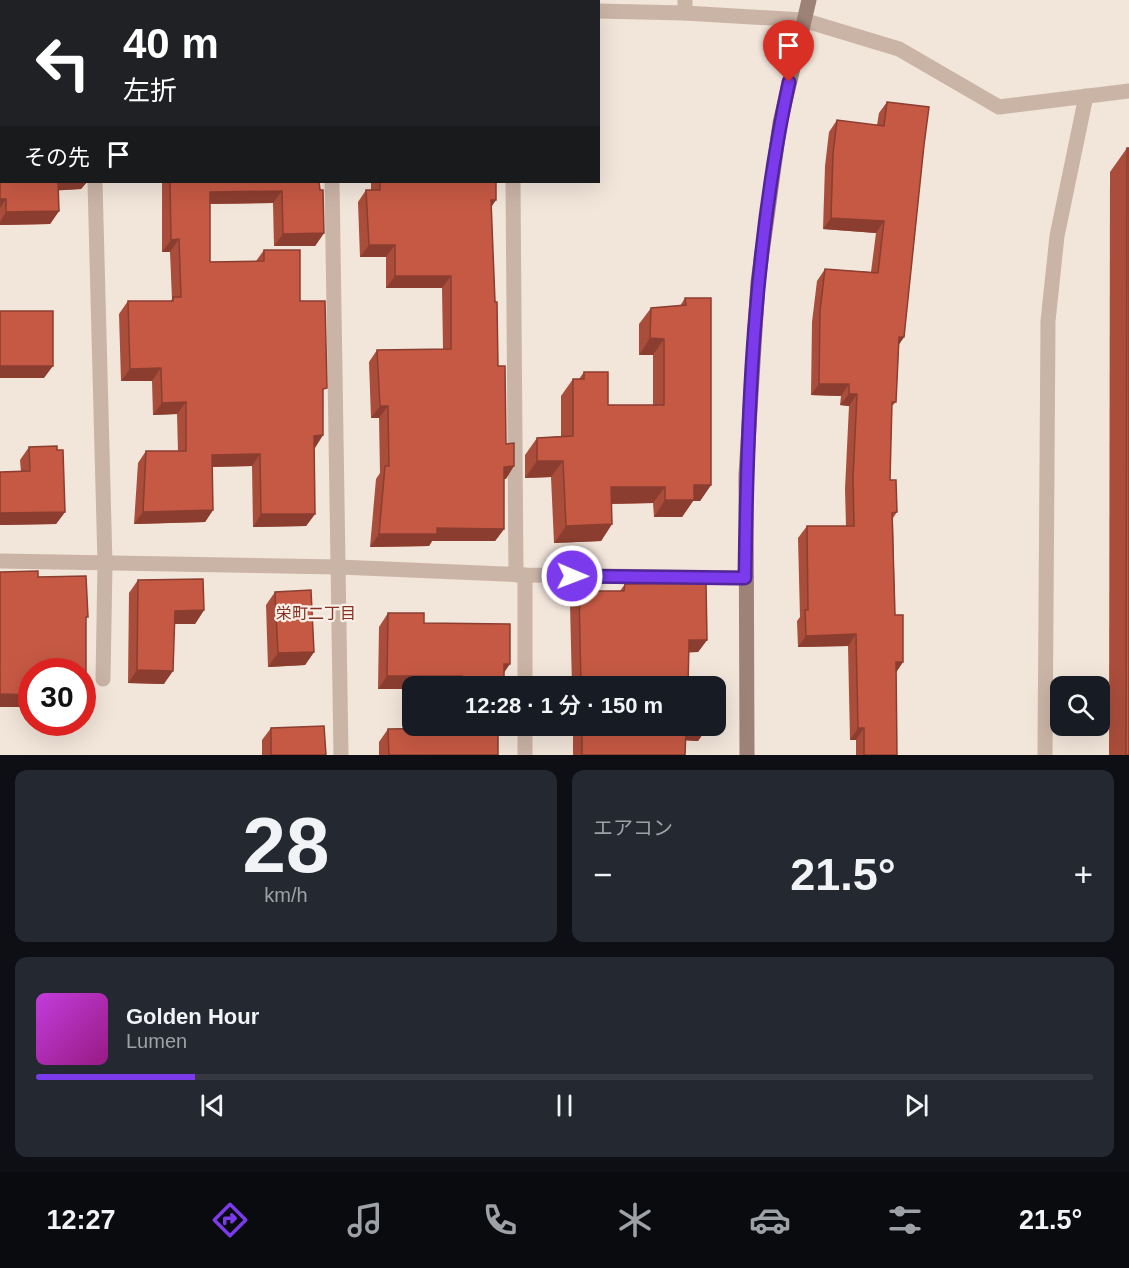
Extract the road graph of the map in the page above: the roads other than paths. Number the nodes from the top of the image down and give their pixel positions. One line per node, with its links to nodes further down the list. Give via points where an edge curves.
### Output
1 (809, 0): 4 (street)
2 (685, 7): 3 (street); 4 (street)
3 (600, 10)
4 (803, 20): 6 (street, via 899,49 999,107); 14 (street, via 780,123 758,282)
5 (1129, 92): 6 (street)
6 (1086, 96): 21 (street, via 1057,236 1048,321)
7 (95, 183): 11 (street)
8 (332, 183): 12 (street)
9 (513, 183): 13 (street)
10 (0, 561): 11 (street)
11 (105, 564): 12 (street); 16 (street)
12 (339, 567): 13 (street); 18 (street)
13 (520, 575): 14 (street); 15 (street)
14 (745, 578): 20 (street)
15 (525, 676)
16 (103, 678)
17 (525, 736): 19 (street)
18 (341, 755)
19 (525, 755)
20 (747, 755)
21 (1045, 755)

